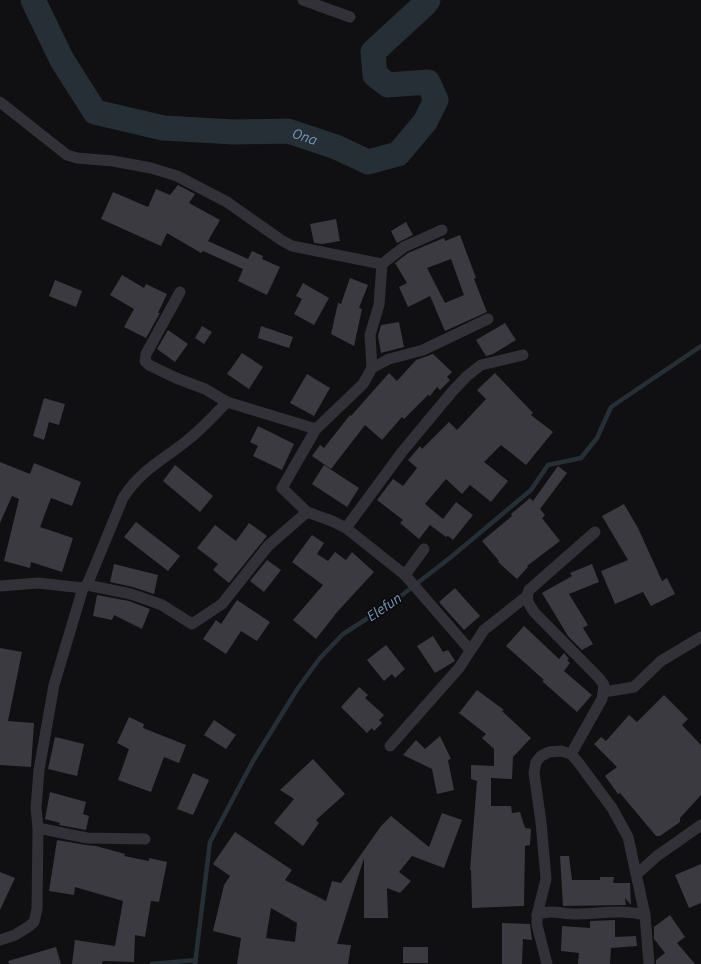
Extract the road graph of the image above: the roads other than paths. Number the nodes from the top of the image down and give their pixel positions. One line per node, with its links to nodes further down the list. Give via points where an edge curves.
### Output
1 (303, 0): 2 (street)
2 (350, 17)
3 (0, 102): 5 (street, via 67,155 151,168 177,176 227,202 292,246)
4 (442, 230): 5 (street, via 404,247)
5 (382, 264): 9 (street, via 379,304 370,335)
6 (180, 292): 10 (street, via 145,361)
7 (488, 319): 9 (street, via 423,350)
8 (523, 355): 13 (street, via 480,365 467,376 402,452)
9 (372, 368): 11 (street, via 364,384)
10 (227, 402): 11 (street); 19 (street, via 202,428 130,486)
11 (316, 429): 12 (street, via 282,488)
12 (307, 512): 13 (street); 19 (street, via 268,546 222,604 192,624 162,605 131,594)
13 (346, 528): 16 (street)
14 (595, 532): 20 (street)
15 (424, 549): 16 (street)
16 (411, 582): 23 (street)
17 (65, 585): 18 (street); 19 (street); 21 (street)
18 (0, 586)
19 (85, 586): 21 (street)
20 (526, 596): 23 (street, via 484,630); 24 (street, via 534,612 599,678)
21 (77, 606): 28 (street, via 54,685 43,742 36,808)
22 (701, 637): 24 (street, via 661,661 634,687)
23 (470, 650): 25 (street, via 459,668)
24 (604, 692): 26 (street)
25 (390, 746)
26 (571, 754): 30 (street, via 612,808 628,837); 31 (street, via 549,752 536,762 534,773 546,879)
27 (701, 825): 30 (street)
28 (38, 828): 29 (street, via 87,838); 33 (street, via 34,922 16,935)
29 (145, 839)
30 (637, 874): 32 (street)
31 (537, 915): 32 (street, via 557,911 573,914 629,911); 34 (street)
32 (645, 915): 35 (street)
33 (0, 940)
34 (546, 964)
35 (649, 964)

